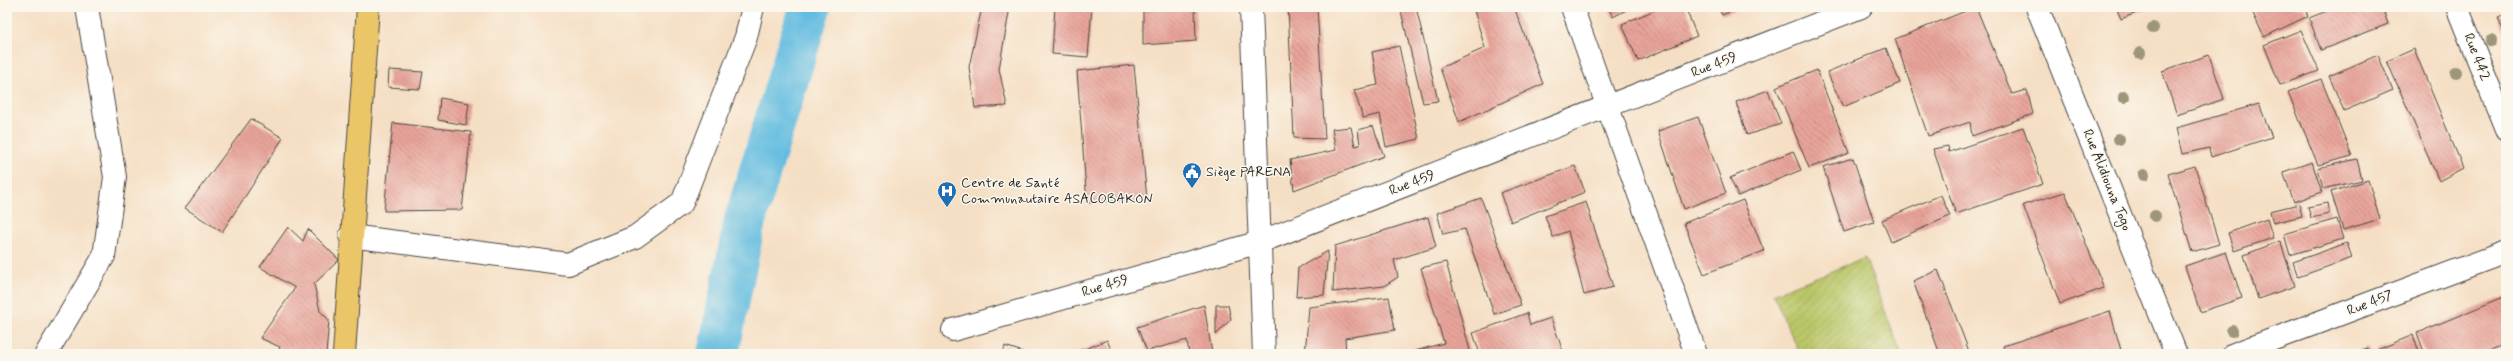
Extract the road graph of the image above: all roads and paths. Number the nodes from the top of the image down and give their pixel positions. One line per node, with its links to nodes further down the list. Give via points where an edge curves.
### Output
1 (87, 7): 15 (street, via 115,177 104,256)
2 (368, 7): 11 (main road)
3 (753, 7): 11 (street, via 746,37 682,203 635,237 568,264)
4 (1251, 7): 12 (street)
5 (1572, 7): 9 (street)
6 (1861, 7): 9 (street, Rue 459)
7 (2037, 7): 19 (street, Rue Alidiouna Togo)
8 (2457, 7): 10 (street, Rue 442)
9 (1608, 107): 12 (street, Rue 459); 18 (street)
10 (2506, 129)
11 (350, 236): 16 (main road)
12 (1260, 242): 14 (street, Rue 459); 17 (street)
13 (2506, 252): 20 (street, Rue 457)
14 (953, 330)
15 (46, 354)
16 (344, 354)
17 (1264, 354)
18 (1696, 354)
19 (2176, 354)
20 (2234, 354)

